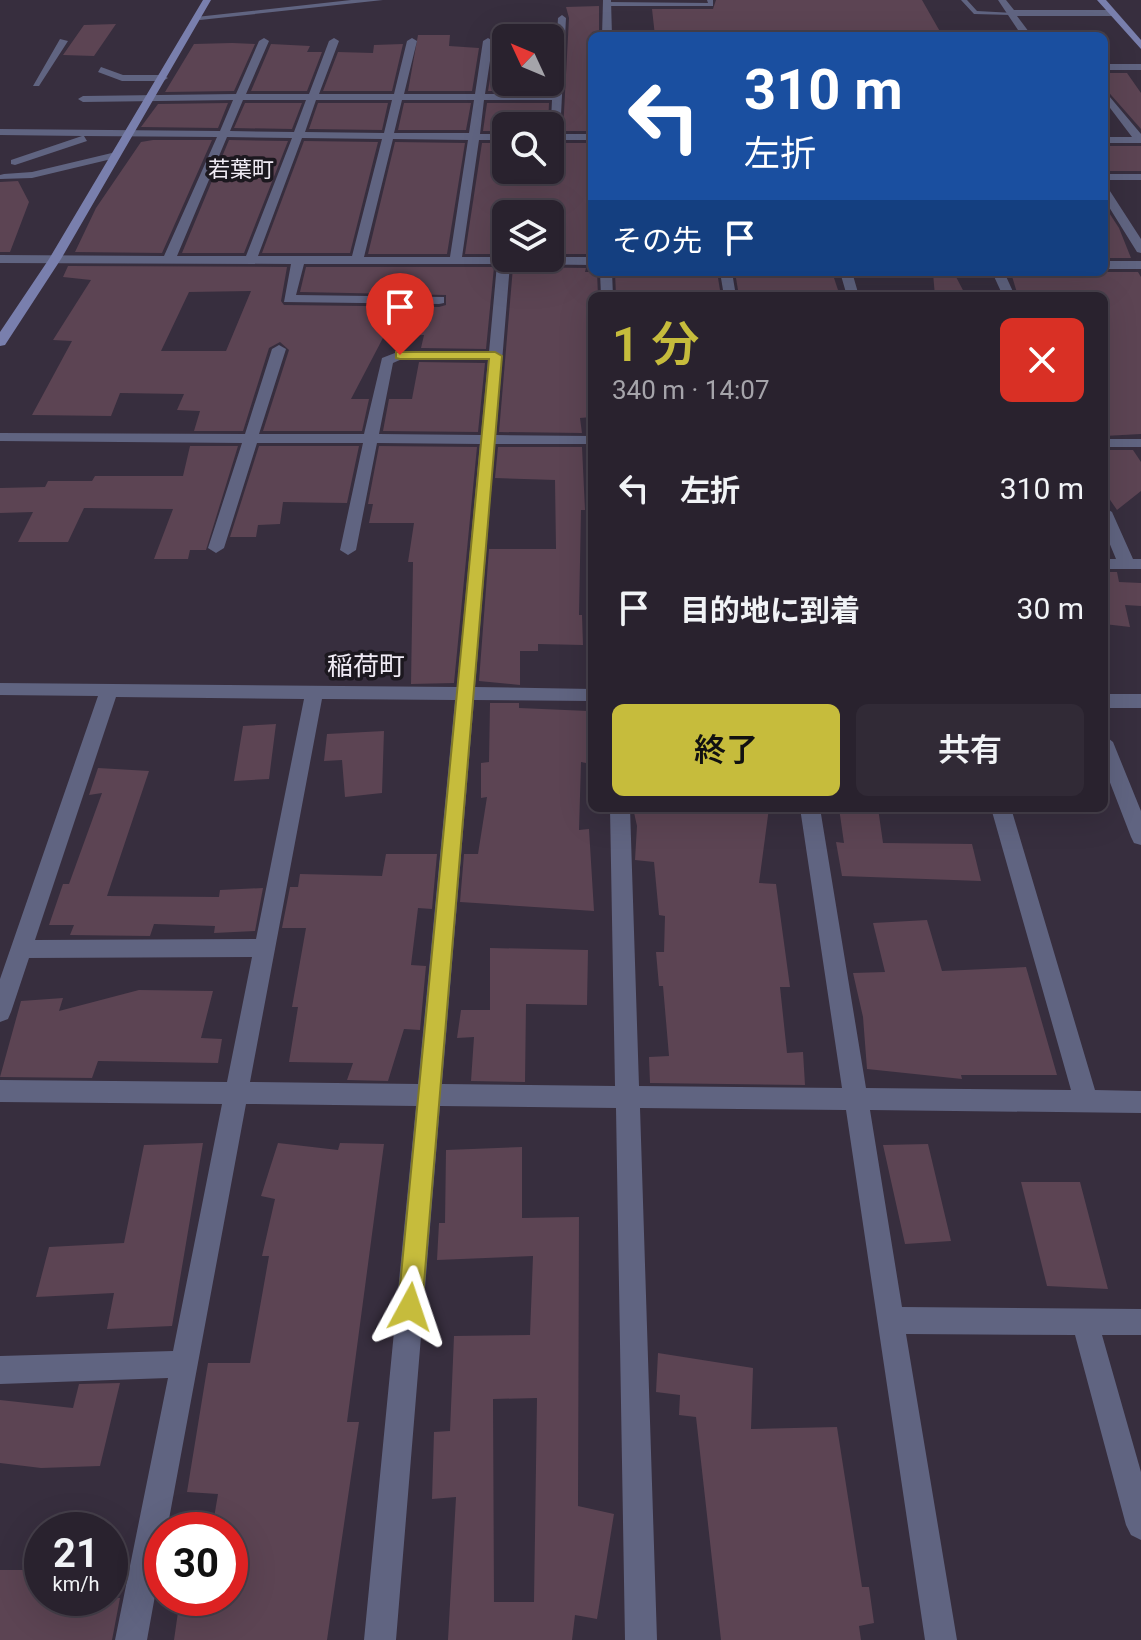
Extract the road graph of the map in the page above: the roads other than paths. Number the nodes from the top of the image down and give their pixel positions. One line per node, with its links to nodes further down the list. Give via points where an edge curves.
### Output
1 (207, 0): 10 (street)
2 (379, 0): 10 (street)
3 (710, 0): 7 (lane, via 711,5)
4 (964, 0): 8 (lane, via 971,11)
5 (1002, 0): 8 (street)
6 (1101, 0): 9 (street)
7 (607, 2): 12 (street)
8 (1011, 13): 9 (street); 13 (street)
9 (1112, 13): 19 (street)
10 (200, 17): 23 (street)
11 (562, 18): 29 (street)
12 (607, 32)
13 (1024, 32)
14 (63, 41): 24 (street)
15 (264, 41): 25 (street)
16 (334, 41): 26 (street)
17 (412, 41): 27 (street)
18 (488, 41): 28 (street)
19 (1141, 46)
20 (1108, 67): 21 (street)
21 (1141, 67)
22 (101, 70): 23 (street, via 122,78)
23 (163, 78): 30 (street)
24 (36, 84)
25 (241, 97): 26 (street); 30 (street); 38 (street)
26 (314, 97): 27 (street); 39 (street)
27 (398, 97): 28 (street); 40 (street)
28 (480, 97): 29 (street); 41 (street)
29 (557, 97): 33 (street)
30 (150, 98): 32 (street); 37 (street)
31 (1108, 98): 46 (street)
32 (83, 99)
33 (555, 112)
34 (0, 132): 35 (street)
35 (36, 133): 36 (street); 48 (street)
36 (96, 134): 37 (street); 48 (street)
37 (128, 135): 38 (street); 47 (street)
38 (224, 136): 39 (street); 54 (street)
39 (300, 136): 40 (street); 55 (street)
40 (388, 136): 41 (street); 59 (street)
41 (474, 137): 42 (street); 60 (street)
42 (492, 137)
43 (564, 137): 44 (street)
44 (588, 137)
45 (1108, 140): 46 (street)
46 (1141, 140)
47 (116, 155): 51 (street); 58 (street)
48 (15, 162): 51 (street)
49 (1108, 177): 50 (street)
50 (1141, 177)
51 (2, 180)
52 (1108, 196): 53 (street)
53 (1141, 249)
54 (170, 257): 55 (street); 58 (street)
55 (251, 258): 56 (street)
56 (299, 258): 59 (street); 67 (street, via 289,299)
57 (0, 259): 58 (street)
58 (55, 259): 68 (street)
59 (357, 259): 60 (street)
60 (456, 259): 61 (street)
61 (492, 260)
62 (564, 261): 63 (street)
63 (588, 261)
64 (1108, 265): 65 (street)
65 (1141, 265)
66 (503, 272): 70 (street)
67 (439, 300)
68 (0, 342)
69 (279, 349): 72 (street)
70 (495, 356): 73 (street, via 400,355 387,361); 74 (street)
71 (0, 437): 72 (street)
72 (251, 438): 73 (street); 79 (street)
73 (371, 439): 74 (street); 80 (street)
74 (488, 440): 75 (street); 86 (street)
75 (588, 440)
76 (1108, 443): 77 (street)
77 (1141, 443)
78 (1108, 519): 82 (street)
79 (216, 548)
80 (348, 550)
81 (1108, 564): 82 (street)
82 (1134, 564)
83 (0, 689): 84 (street)
84 (109, 690): 85 (street); 96 (street)
85 (314, 692): 86 (street); 95 (street)
86 (465, 694): 87 (street); 100 (street)
87 (588, 695)
88 (1108, 701): 89 (street)
89 (1141, 701)
90 (1108, 752): 94 (street)
91 (620, 812): 101 (street)
92 (811, 812): 102 (street)
93 (1002, 812): 103 (street)
94 (1141, 837)
95 (265, 948): 96 (street); 99 (street)
96 (21, 949): 97 (street)
97 (0, 1012)
98 (0, 1091): 99 (street)
99 (236, 1094): 100 (street); 108 (street)
100 (429, 1095): 101 (street); 112 (street)
101 (627, 1097): 102 (street); 113 (street)
102 (856, 1100): 103 (street); 105 (street)
103 (1086, 1101): 104 (street)
104 (1141, 1102)
105 (890, 1320): 106 (street); 114 (street)
106 (1085, 1321): 107 (street); 110 (street)
107 (1141, 1322)
108 (184, 1364): 109 (street); 111 (street)
109 (0, 1370)
110 (1141, 1525)
111 (131, 1640)
112 (380, 1640)
113 (641, 1640)
114 (941, 1640)

